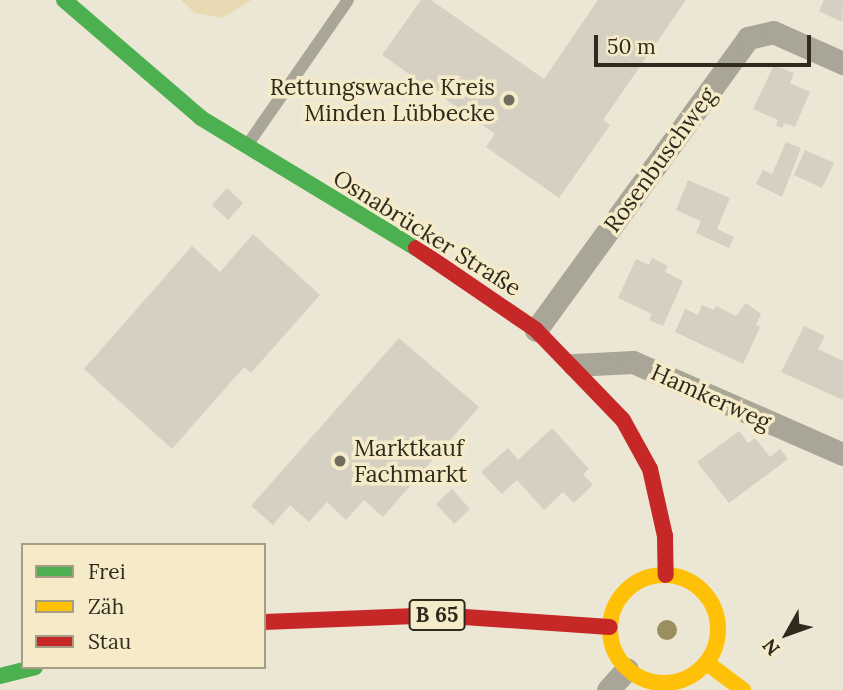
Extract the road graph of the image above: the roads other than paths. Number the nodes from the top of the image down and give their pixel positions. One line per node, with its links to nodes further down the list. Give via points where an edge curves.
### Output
1 (64, 0): 4 (street, Osnabrücker Straße, via 201,118)
2 (348, 0): 4 (lane)
3 (843, 63): 5 (street, Rosenbuschweg, via 773,32 748,38)
4 (246, 147): 5 (street, Osnabrücker Straße, via 454,271)
5 (536, 330): 6 (street, Osnabrücker Straße)
6 (574, 365): 7 (street, Hamkerweg, via 633,362); 8 (street, Osnabrücker Straße, via 623,420 650,469 665,536)
7 (843, 454)
8 (666, 575): 10 (street, via 634,584 617,603); 11 (street, via 698,586 709,599 719,631)
9 (266, 622): 10 (street, B 65, via 435,615)
10 (610, 627): 13 (street, via 612,643)
11 (707, 663): 13 (street, via 696,674 668,683 653,682); 16 (street)
12 (26, 669): 14 (street)
13 (627, 669): 15 (street)
14 (0, 676)
15 (608, 690)
16 (743, 690)

